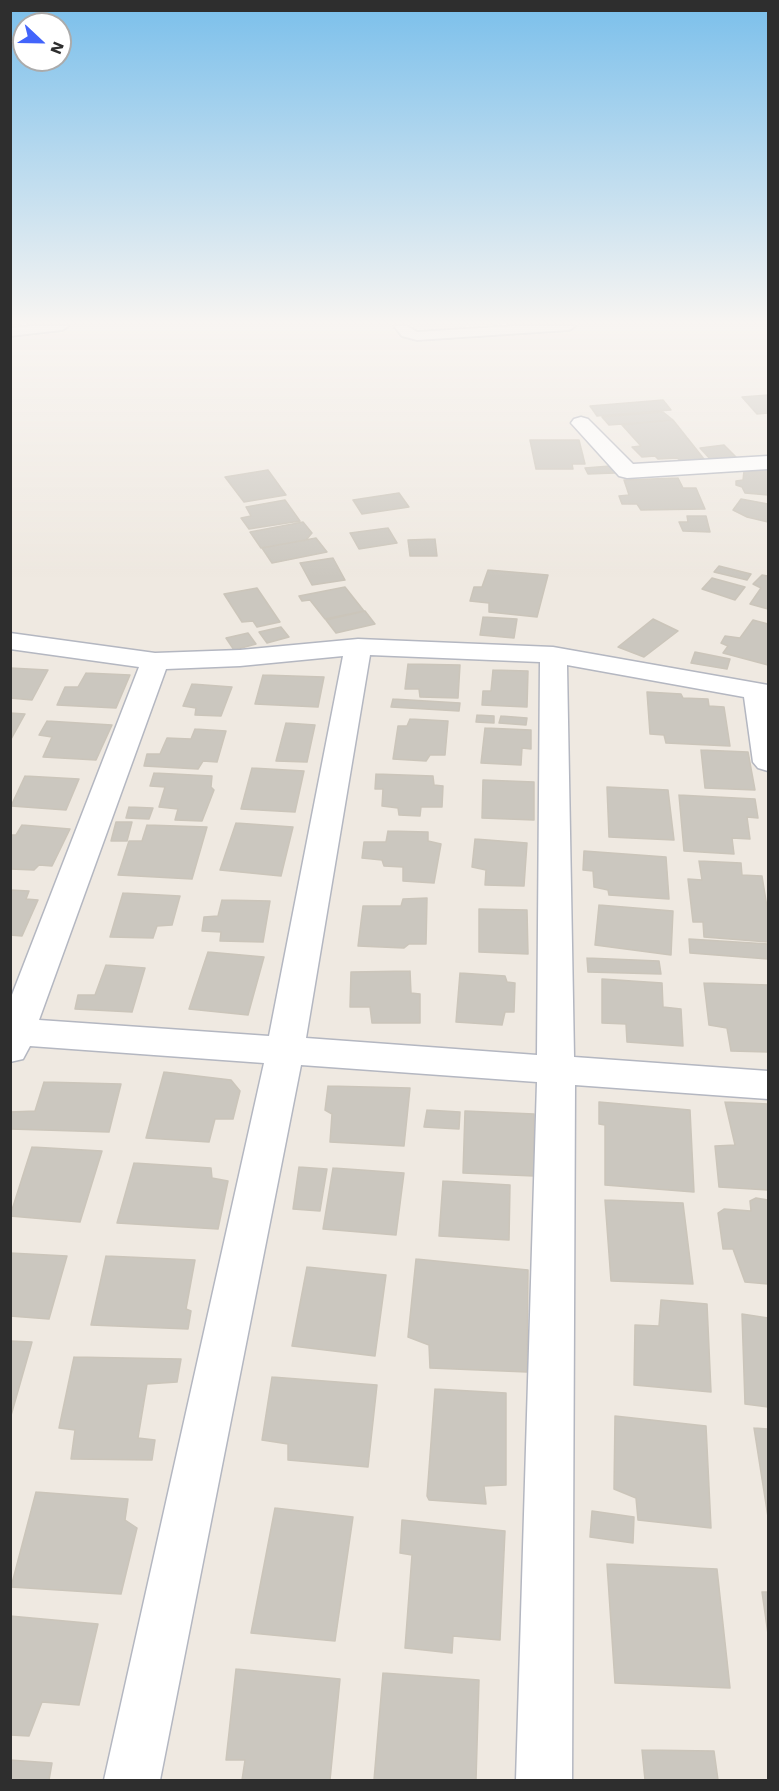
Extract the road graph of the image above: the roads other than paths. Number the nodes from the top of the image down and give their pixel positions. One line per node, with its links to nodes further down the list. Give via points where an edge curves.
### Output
1 (581, 423): 2 (street, via 627,471)
2 (768, 463)
3 (10, 640): 6 (street)
4 (358, 647): 5 (street); 6 (street); 10 (street)
5 (553, 655): 7 (street); 11 (street)
6 (155, 661): 9 (street)
7 (763, 692): 8 (street)
8 (768, 762)
9 (13, 1037): 10 (street)
10 (285, 1051): 11 (street); 13 (street)
11 (556, 1071): 12 (street); 14 (street)
12 (768, 1085)
13 (132, 1780)
14 (544, 1780)

